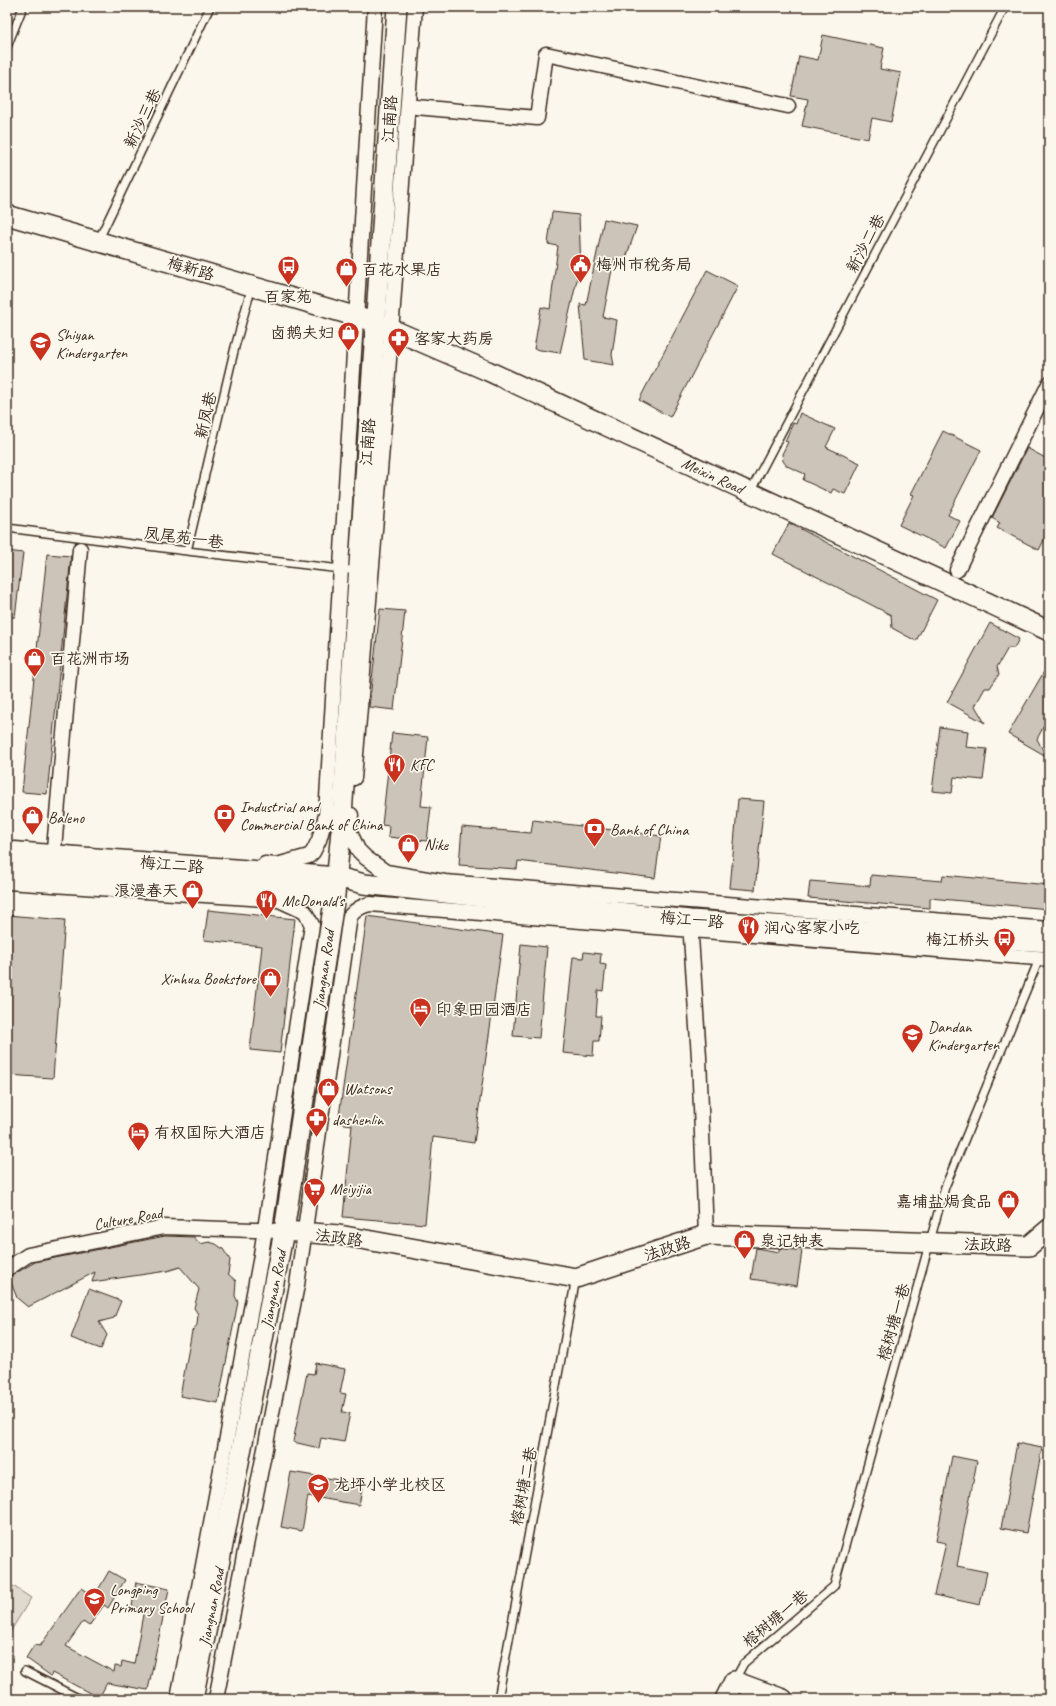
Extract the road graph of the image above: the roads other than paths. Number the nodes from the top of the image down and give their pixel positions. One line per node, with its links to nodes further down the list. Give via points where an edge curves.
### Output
1 (23, 7): 7 (lane)
2 (210, 7): 11 (lane, 新沙三巷)
3 (375, 7): 22 (street, via 326,815 319,840 309,856 278,865)
4 (397, 7): 13 (main road, 江南路)
5 (415, 7): 29 (street, via 386,400 349,830 358,850 386,872 445,882)
6 (1006, 7): 15 (lane, 新沙二巷)
7 (7, 46)
8 (788, 106): 9 (street, via 546,54 537,118)
9 (416, 107)
10 (7, 215): 11 (main road, 梅新路)
11 (98, 241): 12 (main road, 梅新路)
12 (252, 286): 13 (main road, 梅新路); 18 (lane, 新凤巷, via 235,347)
13 (375, 322): 15 (main road, Meixin Road, via 488,371); 20 (main road, 江南路)
14 (1049, 384): 19 (street)
15 (750, 492): 21 (main road, Meixin Road)
16 (7, 528): 18 (lane, 凤尾苑一巷)
17 (80, 549): 23 (street)
18 (187, 552): 20 (lane, 凤尾苑一巷)
19 (957, 570)
20 (358, 571): 27 (main road, 江南路)
21 (1049, 631)
22 (7, 842)
23 (54, 849)
24 (7, 851): 27 (main road, 梅江二路)
25 (7, 869): 27 (main road, 梅江二路)
26 (7, 882): 31 (street, via 279,900 305,912 312,925)
27 (336, 886): 28 (main road, 梅江一路, via 364,884); 32 (main road, Jiangnan Road)
28 (691, 925): 29 (main road, 梅江一路); 33 (street, via 370,904 355,911 350,916); 34 (street)
29 (1046, 946): 35 (lane, 榕树塘一巷, via 945,1187)
30 (1049, 1229): 35 (main road, 法政路, via 1029,1246)
31 (264, 1230): 32 (street, Culture Road); 36 (street, Culture Road, via 164,1227 28,1255); 41 (street)
32 (284, 1231): 33 (main road, 法政路); 42 (main road, Jiangnan Road)
33 (305, 1233): 37 (main road, 法政路, via 339,1235); 43 (street)
34 (706, 1235): 35 (main road, 法政路); 37 (main road, 法政路)
35 (930, 1242): 39 (lane, 榕树塘一巷, via 834,1586 744,1663)
36 (7, 1269)
37 (576, 1278): 44 (lane, 榕树塘二巷)
38 (25, 1671): 40 (lane)
39 (734, 1681): 45 (main road); 46 (main road)
40 (80, 1699)
41 (178, 1699)
42 (193, 1699)
43 (216, 1699)
44 (498, 1699)
45 (725, 1699)
46 (783, 1699)

